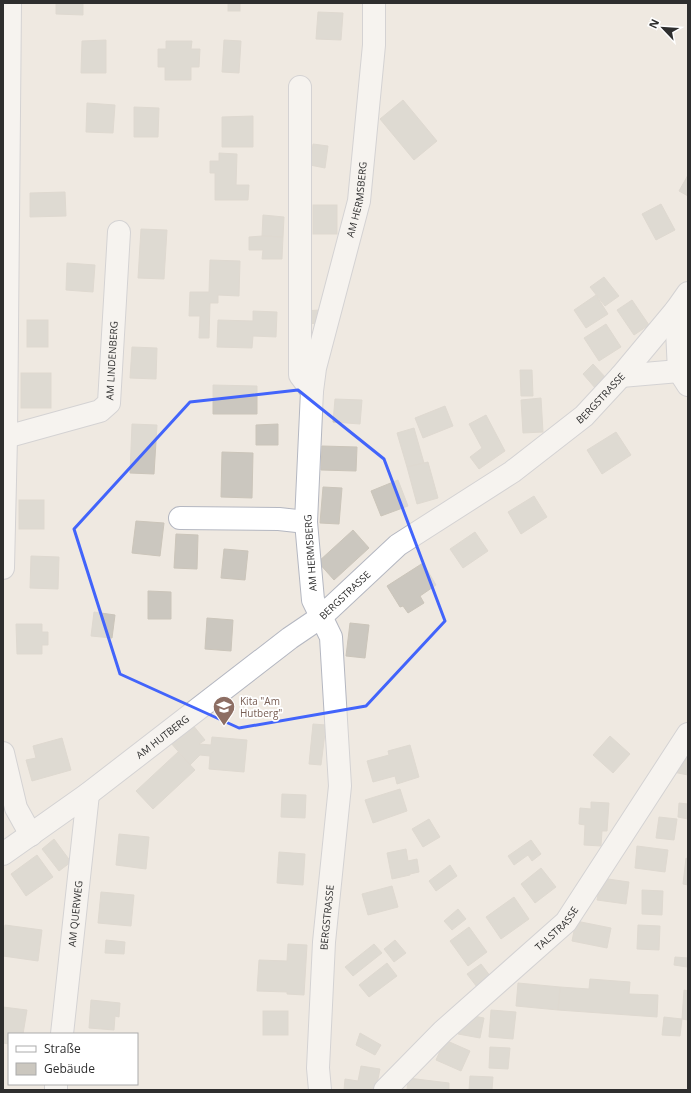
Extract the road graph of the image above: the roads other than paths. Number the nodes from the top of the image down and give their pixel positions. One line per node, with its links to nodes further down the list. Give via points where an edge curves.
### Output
1 (10, 3): 10 (street)
2 (374, 3): 9 (street, AM HERMSBERG, via 374,45 359,201 315,368)
3 (300, 87): 9 (street, via 300,375)
4 (119, 232): 10 (street, AM LINDENBERG, via 109,403 100,411)
5 (688, 293): 6 (street, BERGSTRASSE)
6 (676, 310): 7 (street, BERGSTRASSE); 8 (street)
7 (621, 376): 8 (street); 15 (street, BERGSTRASSE, via 584,416 512,472 398,545)
8 (683, 378)
9 (312, 391): 12 (street, AM HERMSBERG)
10 (6, 437): 14 (street)
11 (214, 508): 12 (street)
12 (307, 513): 13 (street, via 279,519); 15 (street, AM HERMSBERG, via 313,600)
13 (180, 518)
14 (3, 568)
15 (321, 618): 18 (street, AM HUTBERG, via 290,638); 22 (street, BERGSTRASSE, via 331,637 340,786 324,942 318,1068)
16 (688, 734): 23 (street, TALSTRASSE, via 566,922 443,1032)
17 (3, 753): 19 (street, via 16,808)
18 (88, 794): 19 (street, AM HUTBERG); 21 (street, AM QUERWEG)
19 (31, 835): 20 (street, AM HUTBERG)
20 (3, 854)
21 (62, 1033)
22 (320, 1090)
23 (385, 1090)

